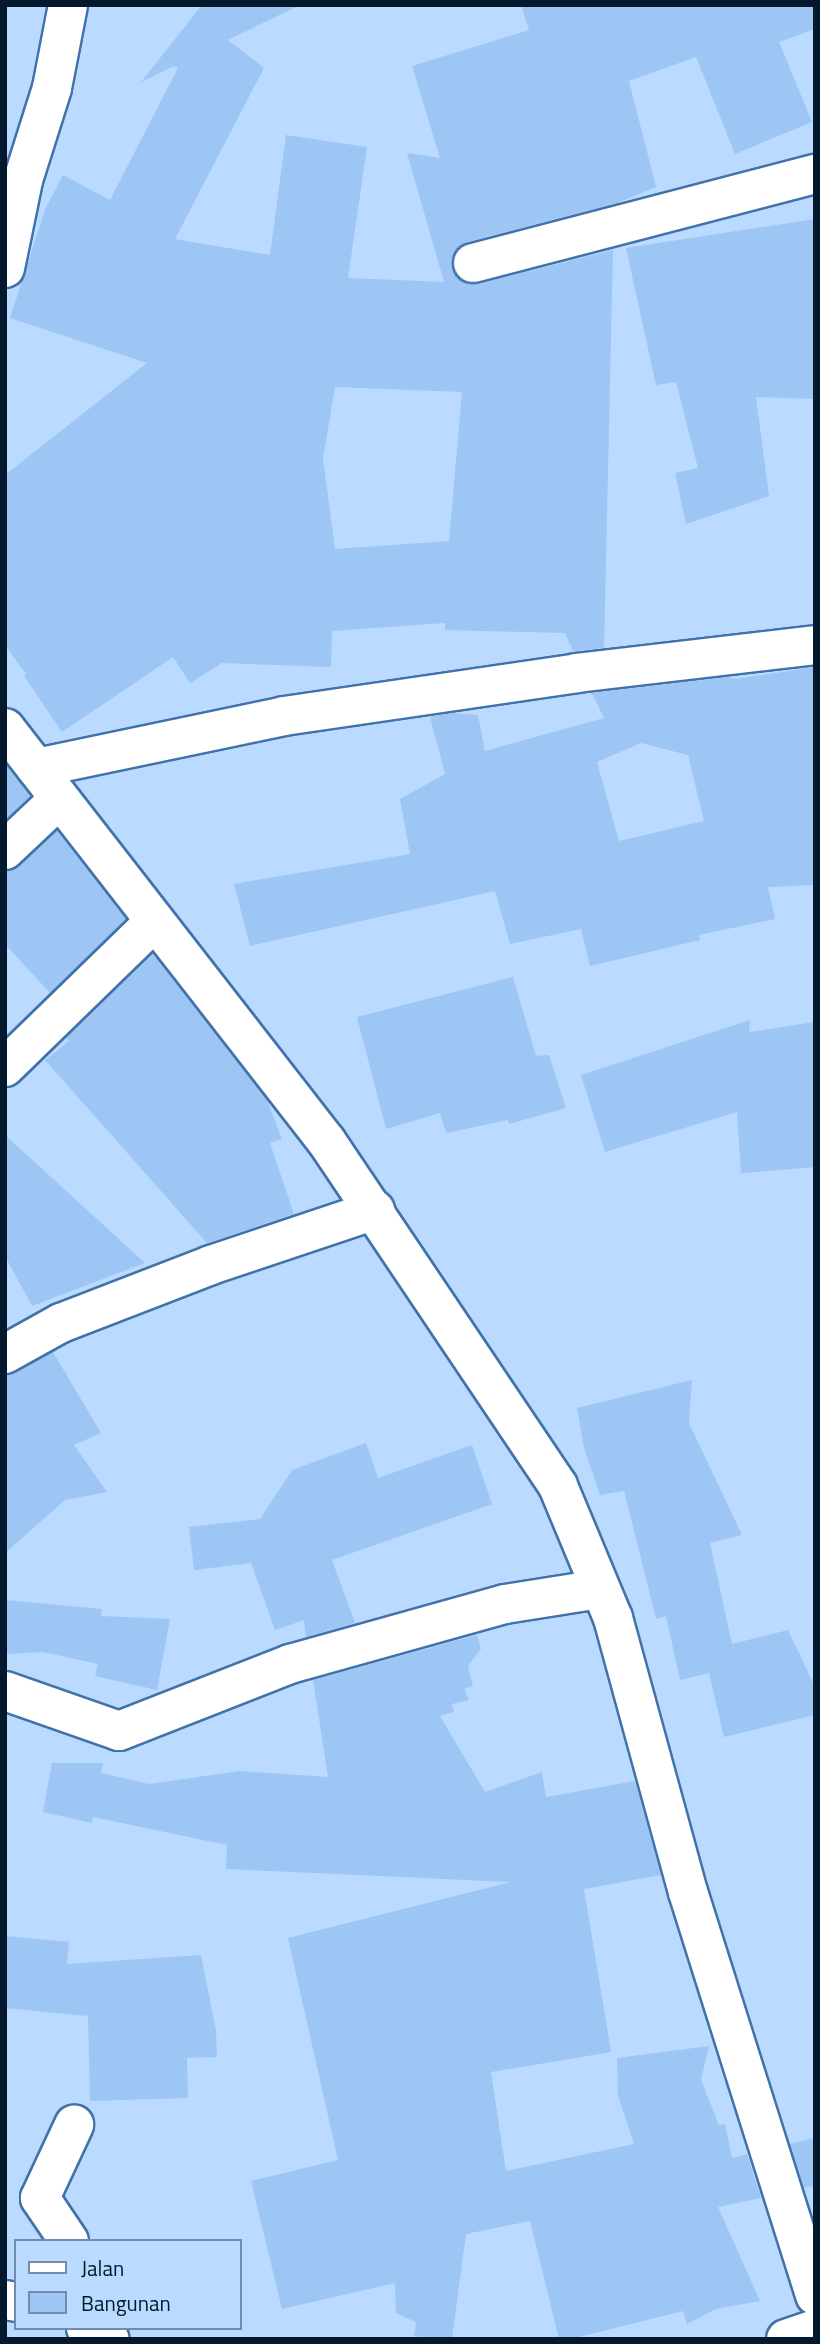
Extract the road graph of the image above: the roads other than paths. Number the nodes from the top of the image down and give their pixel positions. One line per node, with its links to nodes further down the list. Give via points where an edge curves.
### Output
1 (68, 5): 4 (street, via 52,88 23,180)
2 (815, 174): 3 (street)
3 (473, 263)
4 (5, 268)
5 (815, 645): 7 (street, via 577,673 284,716)
6 (5, 728): 7 (street)
7 (36, 768): 8 (street)
8 (58, 800): 9 (street); 10 (street)
9 (5, 850)
10 (154, 922): 11 (street); 12 (street)
11 (5, 1067)
12 (375, 1210): 13 (street, via 211,1265 61,1323); 14 (street, via 558,1486)
13 (5, 1354)
14 (600, 1588): 15 (street, via 505,1604 290,1664 119,1731); 18 (street, via 613,1618 688,1892)
15 (5, 1691)
16 (74, 2125): 17 (street, via 40,2198)
17 (68, 2239)
18 (815, 2297)
19 (815, 2329): 22 (street)
20 (90, 2330): 21 (street)
21 (110, 2339)
22 (786, 2339)

